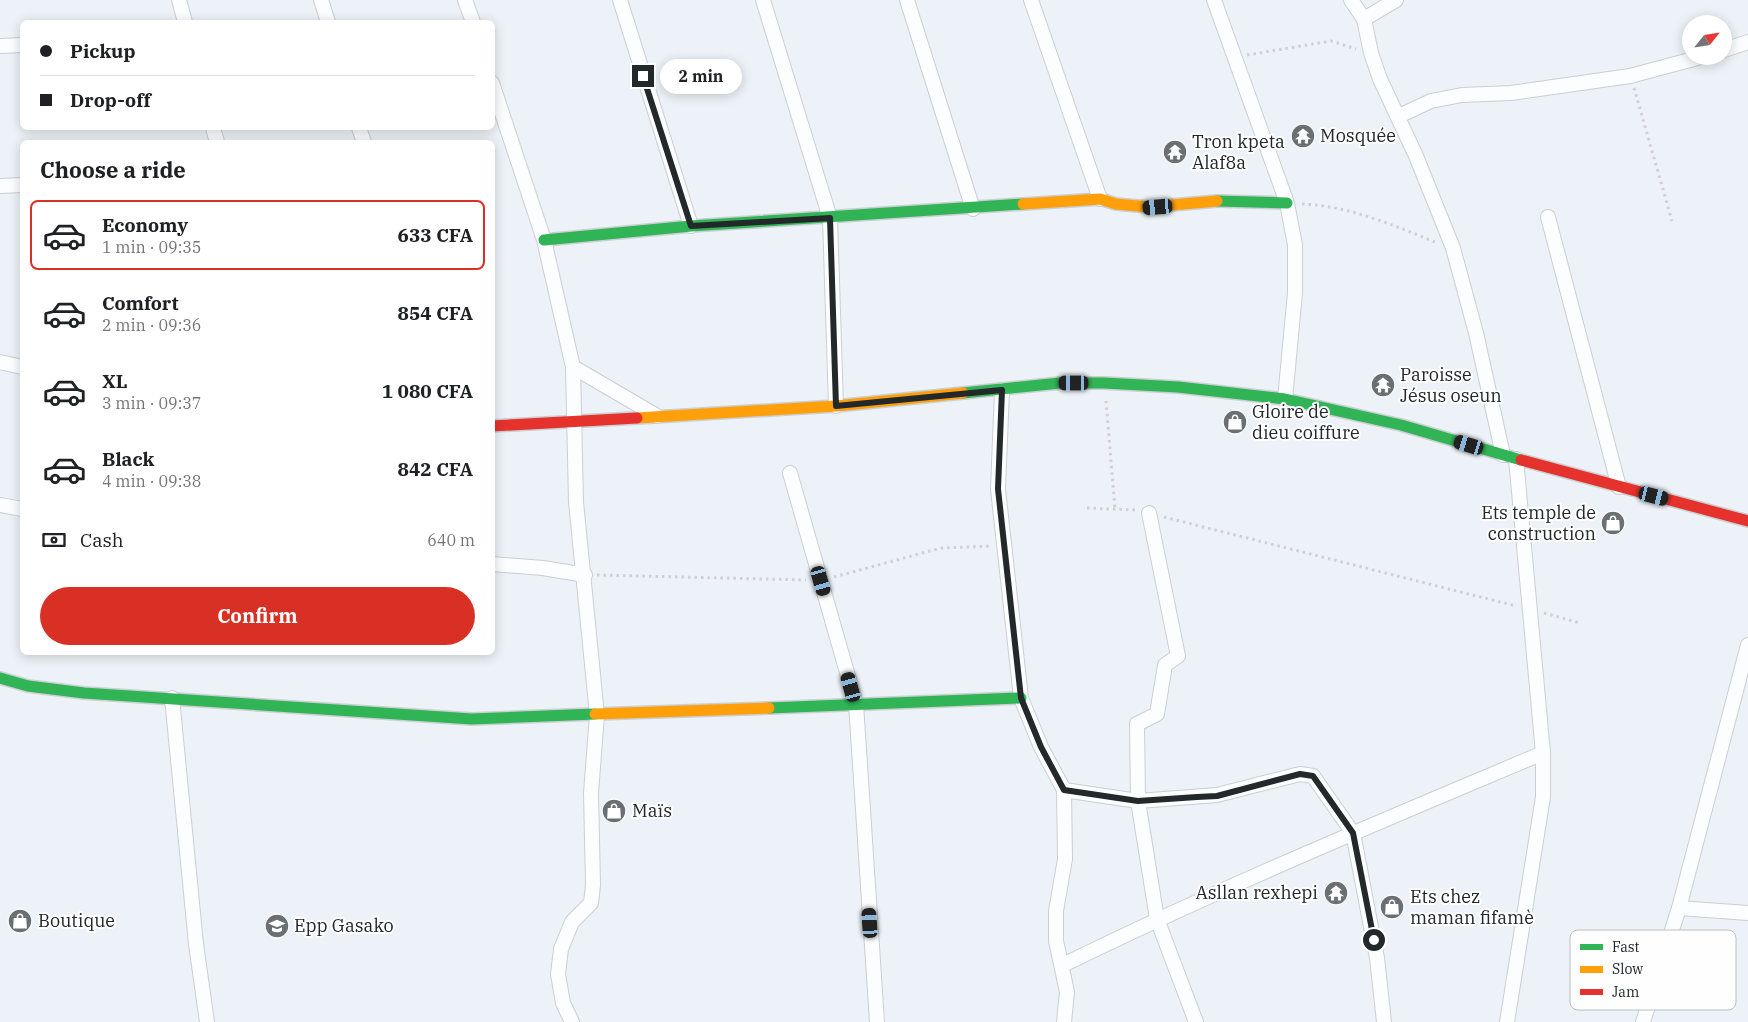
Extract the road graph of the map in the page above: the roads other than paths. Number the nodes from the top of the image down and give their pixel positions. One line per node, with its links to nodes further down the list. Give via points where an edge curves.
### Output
1 (179, 0): 12 (street)
2 (321, 0): 13 (street)
3 (465, 0): 14 (street)
4 (620, 0): 29 (street)
5 (763, 0): 28 (street)
6 (907, 0): 26 (street)
7 (1031, 0): 24 (street)
8 (1214, 0): 25 (street)
9 (1351, 0): 11 (street)
10 (1396, 0): 11 (street)
11 (1364, 19): 21 (street, via 1380,80)
12 (184, 20)
13 (327, 20)
14 (472, 20)
15 (1748, 42): 18 (street)
16 (20, 45): 17 (street)
17 (0, 46)
18 (1732, 47)
19 (1682, 62): 21 (street, via 1630,76 1511,93 1462,95 1432,101)
20 (495, 92): 30 (street)
21 (1399, 116): 40 (street, via 1453,248)
22 (20, 185): 23 (street)
23 (0, 186)
24 (1100, 199): 25 (street, via 1117,206 1138,208 1234,200); 26 (street)
25 (1287, 203): 35 (street, via 1294,245 1295,292)
26 (973, 209): 28 (street)
27 (1548, 217): 42 (street)
28 (830, 218): 29 (street); 36 (street)
29 (691, 226): 30 (street)
30 (544, 240): 32 (street)
31 (0, 362): 33 (street)
32 (573, 366): 37 (street); 38 (street)
33 (20, 367)
34 (1002, 390): 35 (street, via 1104,382); 36 (street); 52 (street, via 998,489)
35 (1285, 399): 40 (street, via 1401,425)
36 (836, 406): 37 (street)
37 (658, 416): 38 (street)
38 (573, 420): 39 (street); 48 (street, via 576,502)
39 (495, 426)
40 (1509, 457): 42 (street); 55 (street)
41 (790, 473): 53 (street)
42 (1619, 487): 46 (street)
43 (0, 505): 44 (street)
44 (20, 509)
45 (1149, 513): 57 (street, via 1178,656 1165,665 1157,714 1137,724)
46 (1748, 521)
47 (495, 564): 48 (street)
48 (585, 575): 54 (street)
49 (1748, 646): 59 (street)
50 (0, 678): 51 (street, via 28,686 84,693)
51 (172, 698): 54 (street, via 472,718); 65 (street, via 196,944)
52 (1021, 698): 53 (street); 56 (street, via 1041,747)
53 (856, 704): 54 (street); 67 (street)
54 (597, 715): 66 (street, via 591,793 591,903 572,922 561,949 558,974 563,1003)
55 (1543, 753): 58 (street); 71 (street, via 1543,797)
56 (1064, 790): 57 (street); 63 (street, via 1065,858 1056,911 1056,941)
57 (1138, 801): 58 (street, via 1217,796 1300,774 1313,776); 61 (street)
58 (1353, 833): 61 (street); 70 (street, via 1377,958)
59 (1679, 908): 60 (street); 62 (street)
60 (1748, 913)
61 (1157, 919): 63 (street); 69 (street)
62 (1672, 930)
63 (1063, 965): 68 (street, via 1067,992)
64 (1648, 1010): 72 (street)
65 (208, 1022)
66 (572, 1022)
67 (877, 1022)
68 (1064, 1022)
69 (1196, 1022)
70 (1384, 1022)
71 (1507, 1022)
72 (1644, 1022)

